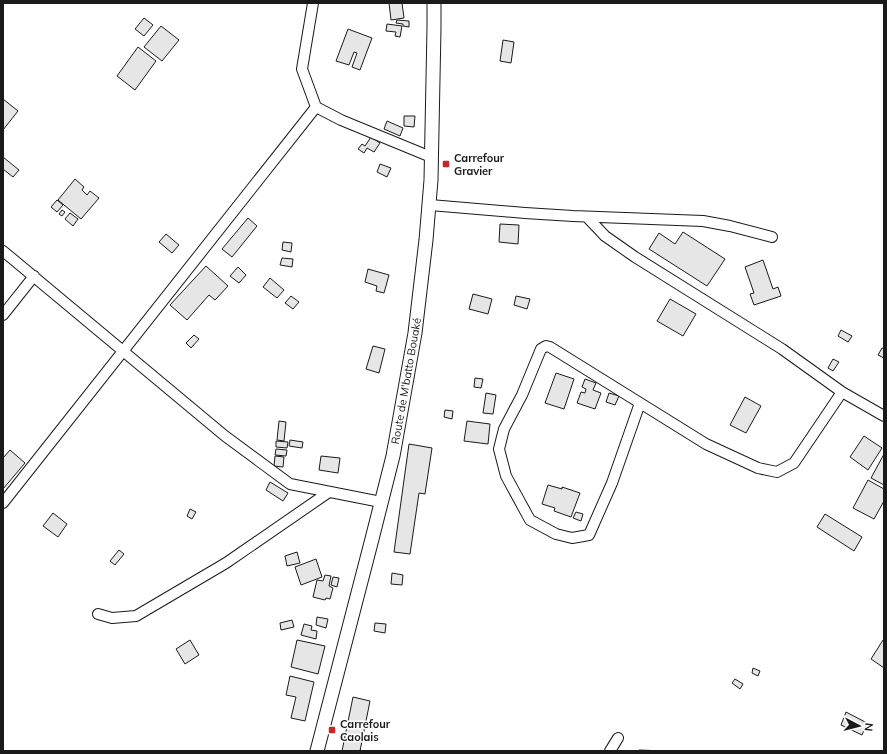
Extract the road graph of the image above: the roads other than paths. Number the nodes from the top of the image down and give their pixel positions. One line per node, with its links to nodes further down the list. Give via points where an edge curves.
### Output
1 (313, 3): 3 (street, via 302,69)
2 (434, 3): 4 (street, Route de M'batto Bouaké)
3 (316, 107): 4 (street); 11 (street)
4 (431, 157): 5 (street, Route de M'batto Bouaké)
5 (430, 205): 6 (street); 16 (street, Route de M'batto Bouaké, via 416,333 393,456)
6 (587, 217): 7 (street, via 703,221); 12 (street, via 605,236 635,257 782,349)
7 (772, 237)
8 (3, 251): 9 (street)
9 (34, 276): 10 (street); 11 (street)
10 (3, 315)
11 (123, 351): 15 (street, via 225,436 290,484); 17 (street)
12 (842, 392): 13 (street, via 794,463 777,472 758,468 706,444); 14 (street)
13 (640, 403): 13 (street, via 612,483 589,535 572,538 556,534 530,520 506,476 498,449 504,429 522,395 541,349 550,347)
14 (884, 416)
15 (329, 492): 16 (street); 18 (street, via 226,563 136,616 112,618)
16 (381, 502): 20 (street, Route de M'batto Bouaké)
17 (3, 503)
18 (98, 614)
19 (618, 738): 21 (street)
20 (317, 751)
21 (610, 751)

